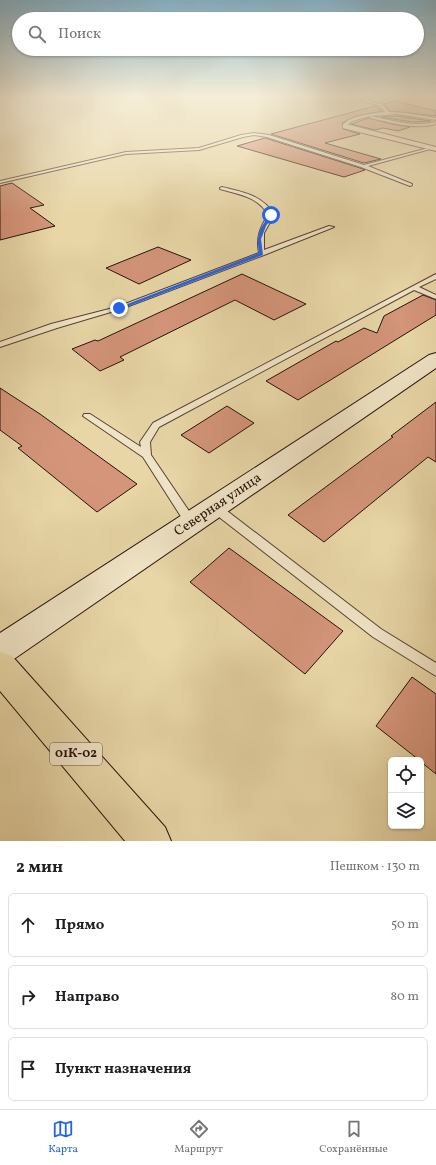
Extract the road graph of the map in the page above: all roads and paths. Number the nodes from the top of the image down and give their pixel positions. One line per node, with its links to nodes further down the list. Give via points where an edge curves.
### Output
1 (241, 136): 6 (lane, via 199,148 126,152)
2 (269, 136): 5 (lane)
3 (387, 136): 4 (street)
4 (434, 148): 5 (lane)
5 (362, 166): 7 (lane)
6 (0, 182)
7 (410, 185)
8 (222, 188): 10 (lane, via 256,199 268,207 271,215 259,239)
9 (330, 227): 10 (lane)
10 (262, 254): 14 (lane, via 119,308 54,326)
11 (436, 276): 12 (lane)
12 (415, 288): 13 (lane); 17 (lane, via 156,425 145,442)
13 (436, 297)
14 (0, 345)
15 (436, 359): 18 (street, Северная улица)
16 (87, 416): 17 (lane)
17 (146, 455): 19 (lane)
18 (214, 507): 19 (street, Северная улица); 22 (lane, via 377,633)
19 (191, 523): 20 (street, Северная улица)
20 (0, 651)
21 (0, 667): 23 (main road, 01К-02)
22 (436, 670)
23 (151, 841)

